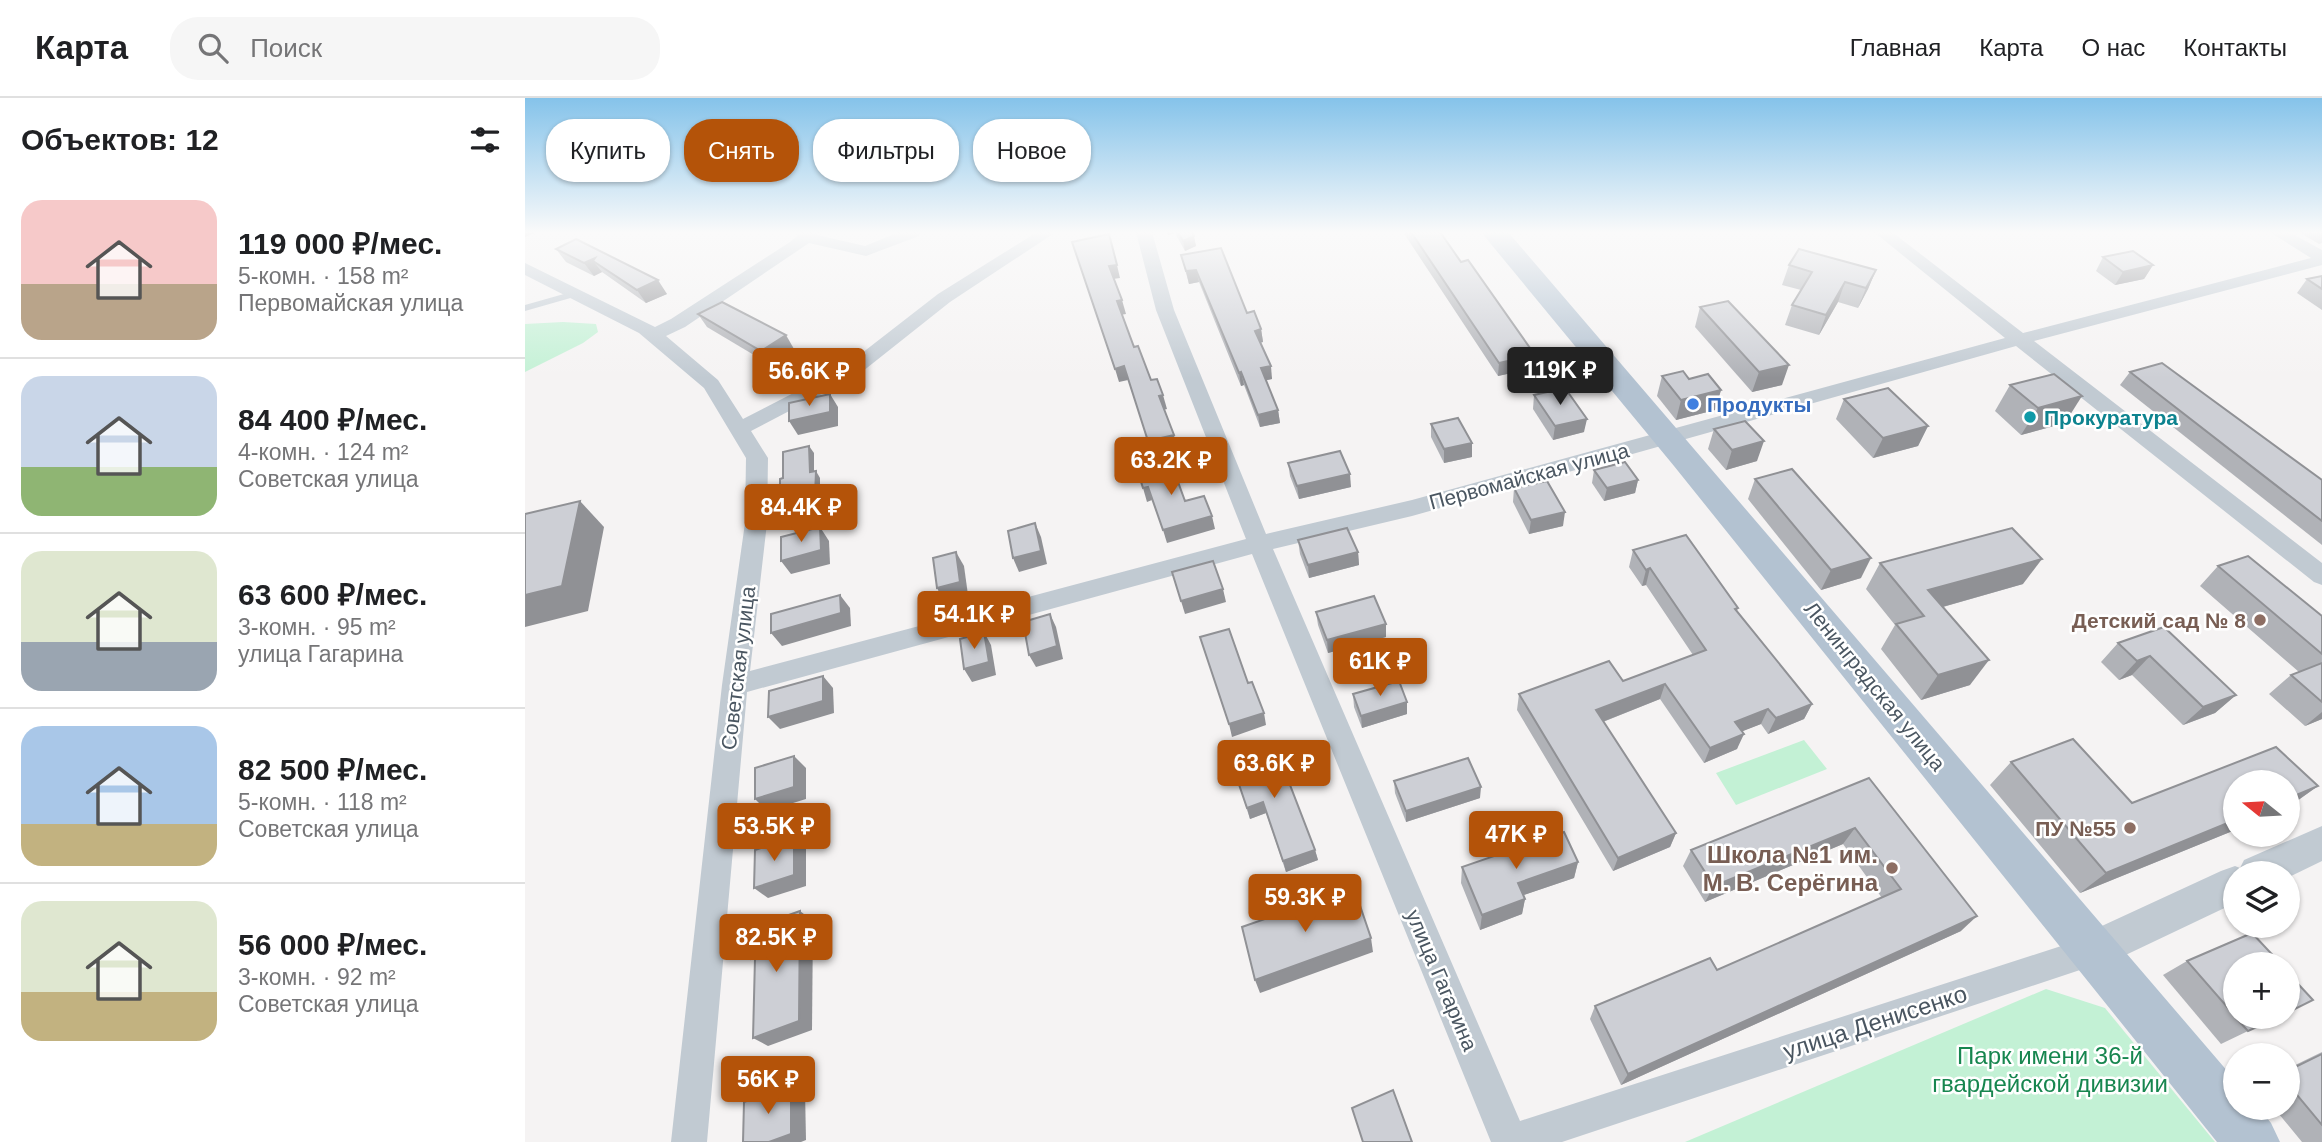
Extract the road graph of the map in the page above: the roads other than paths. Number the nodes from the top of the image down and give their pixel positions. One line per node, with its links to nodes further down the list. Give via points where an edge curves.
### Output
1 (552, 281): 8 (street, Советская улица)
2 (743, 281): 10 (street)
3 (971, 281): 12 (street, via 851,371)
4 (1157, 281): 14 (street, улица Гагарина, via 1165,310)
5 (1536, 281): 13 (main road, Ленинградская улица)
6 (1945, 281): 11 (street)
7 (2238, 281): 11 (street, Первомайская улица)
8 (578, 293): 9 (lane); 10 (street, Советская улица)
9 (525, 308)
10 (653, 335): 12 (street, Советская улица, via 711,384)
11 (2021, 339): 13 (street, Первомайская улица); 15 (street)
12 (739, 429): 16 (street, Советская улица, via 757,458 756,523)
13 (1671, 437): 14 (street, Первомайская улица, via 1412,508); 20 (main road, Ленинградская улица)
14 (1259, 544): 16 (street, Первомайская улица); 22 (street, улица Гагарина)
15 (2322, 576)
16 (735, 685): 21 (street, Советская улица)
17 (2322, 843): 18 (street)
18 (2283, 861)
19 (2223, 890): 20 (street, улица Денисенко)
20 (2092, 951): 22 (street, улица Денисенко); 23 (main road, Ленинградская улица)
21 (689, 1142)
22 (1510, 1142)
23 (2252, 1142)

